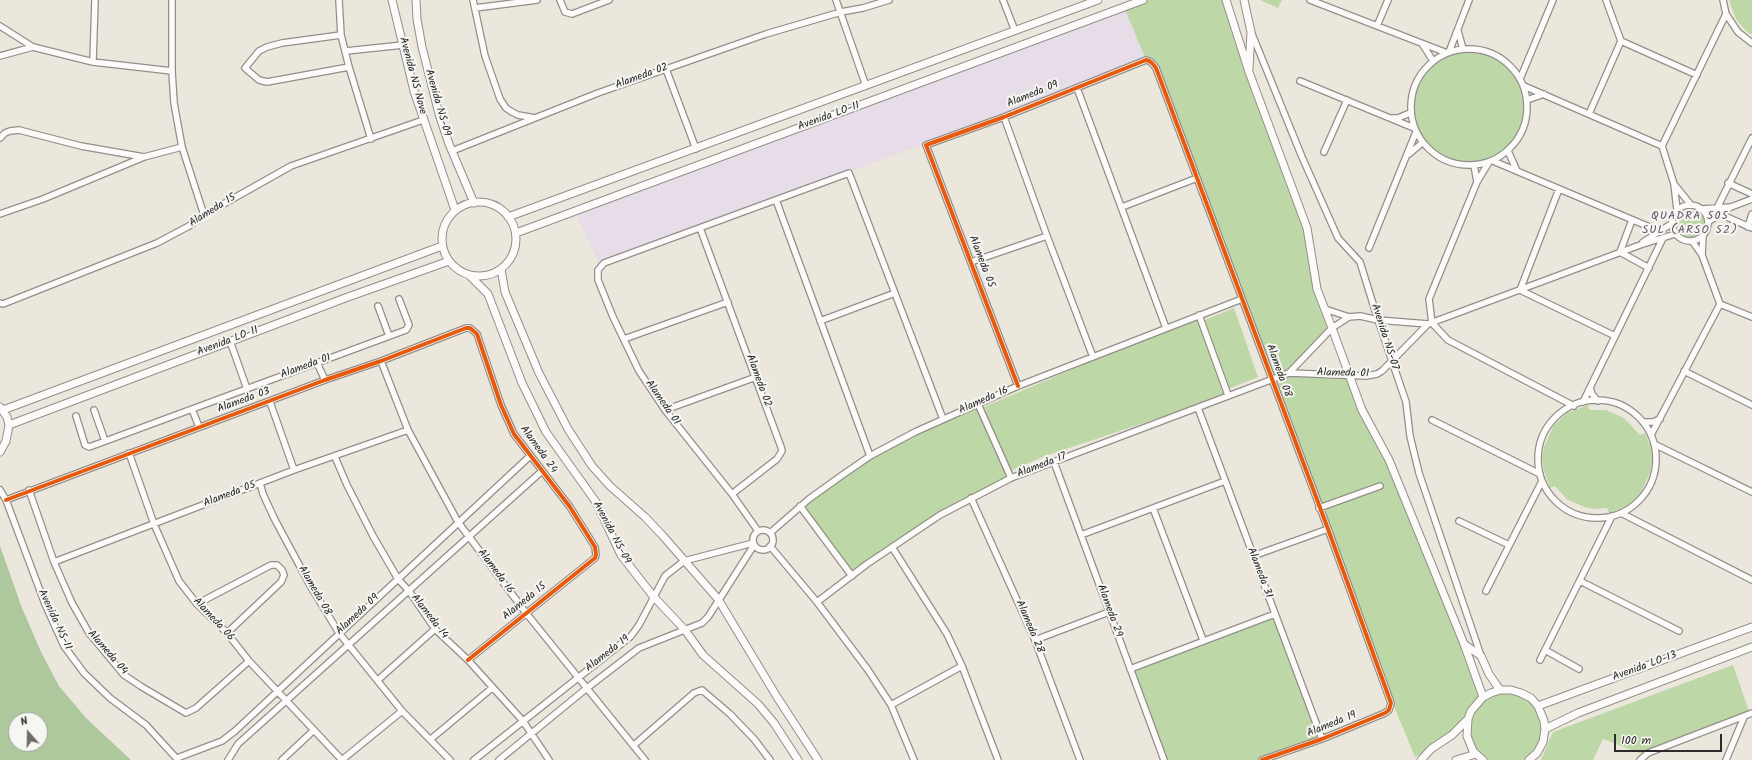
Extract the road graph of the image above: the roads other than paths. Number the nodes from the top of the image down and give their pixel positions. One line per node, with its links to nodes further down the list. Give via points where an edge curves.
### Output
1 (95, 0): 43 (street)
2 (172, 0): 48 (street)
3 (339, 0): 31 (street)
4 (392, 0): 34 (street, Avenida NS Nove)
5 (416, 0): 75 (street, Avenida NS-09, via 424,55 439,114)
6 (473, 0): 23 (street)
7 (537, 0): 23 (street)
8 (560, 0): 9 (street, via 565,12 572,14)
9 (609, 0)
10 (836, 0): 24 (street)
11 (889, 0): 24 (street, Alameda 02)
12 (1003, 0): 28 (street)
13 (1098, 0): 28 (street, Avenida LO-11)
14 (1143, 0): 110 (street, Avenida LO-11)
15 (1226, 0): 49 (street, Avenida NS-07)
16 (1244, 0): 30 (street, Avenida NS-07)
17 (1310, 0): 27 (street)
18 (1388, 0): 27 (street)
19 (1469, 0): 29 (street)
20 (1553, 0): 44 (street)
21 (1606, 0): 32 (street)
22 (1722, 0): 25 (street)
23 (474, 8): 62 (street, via 485,56 500,99 512,112)
24 (841, 12): 46 (street, Alameda 02); 53 (street)
25 (1726, 14): 33 (street, via 1738,32); 50 (street)
26 (0, 26): 36 (street)
27 (1377, 26): 35 (street)
28 (1015, 31): 53 (street, Avenida LO-11)
29 (1458, 31): 37 (street); 39 (street)
30 (1251, 32): 49 (street, Avenida NS-07); 138 (street, Avenida NS-07, via 1338,238 1360,262)
31 (341, 35): 38 (street); 45 (street, via 267,47 259,51 245,68 259,80 267,82)
32 (1621, 41): 50 (street); 60 (street)
33 (1752, 43)
34 (403, 45): 38 (street); 64 (street, Avenida NS Nove)
35 (1423, 45): 39 (street); 42 (street)
36 (33, 47): 40 (street); 43 (street)
37 (1463, 49): 39 (street); 47 (street, via 1478,49 1492,53)
38 (346, 51): 45 (street)
39 (1448, 53): 42 (street)
40 (0, 56)
41 (1146, 60): 55 (street, Alameda 09); 83 (street, Alameda 08, via 1156,68)
42 (1433, 61): 59 (street, via 1424,69 1413,90)
43 (93, 62): 48 (street)
44 (1527, 63): 47 (street); 51 (street)
45 (349, 67): 68 (street)
46 (666, 68): 62 (street, Alameda 02); 73 (street)
47 (1515, 70): 51 (street)
48 (172, 71): 72 (street, via 174,103)
49 (1248, 72): 134 (street, Avenida NS-07, via 1307,228 1317,289)
50 (1696, 75): 71 (street)
51 (1520, 79): 54 (street)
52 (1300, 81): 57 (street)
53 (866, 86): 73 (street, Avenida LO-11)
54 (1524, 86): 56 (street); 58 (street)
55 (1077, 88): 61 (street, Alameda 09); 93 (street)
56 (1544, 94): 58 (street); 60 (street)
57 (1347, 100): 63 (street); 77 (street)
58 (1527, 100): 76 (street, via 1524,128)
59 (1410, 113): 63 (street); 65 (street)
60 (1589, 114): 71 (street)
61 (1004, 117): 70 (street, Alameda 09); 112 (street)
62 (535, 118): 75 (street, Alameda 02)
63 (1390, 118): 65 (street)
64 (423, 120): 68 (street, Alameda 15); 74 (street, Avenida NS Nove)
65 (1415, 130): 69 (street); 79 (street)
66 (0, 138): 78 (street, via 5,133 19,130 81,146)
67 (1752, 138): 85 (street)
68 (371, 139): 102 (street, Alameda 15, via 291,166)
69 (1422, 143): 79 (street); 81 (street, via 1437,156 1455,164)
70 (926, 145): 122 (street, Alameda 05)
71 (1662, 146): 86 (street)
72 (182, 147): 78 (street); 102 (street)
73 (696, 149): 103 (street, Avenida LO-11)
74 (436, 150): 97 (street, Avenida NS-09)
75 (452, 151): 91 (street, Avenida NS-09)
76 (1508, 151): 80 (street); 82 (street)
77 (1324, 152)
78 (144, 157): 99 (street)
79 (1406, 157): 118 (street)
80 (1491, 161): 81 (street); 82 (street); 84 (street)
81 (1474, 165): 84 (street)
82 (1517, 171): 87 (street)
83 (1197, 178): 93 (street); 129 (street, Alameda 08)
84 (1477, 182): 140 (street, via 1429,299)
85 (1728, 183): 88 (street); 95 (street)
86 (1674, 184): 92 (street); 98 (street)
87 (1559, 189): 104 (street); 126 (street)
88 (1752, 194)
89 (1752, 199): 94 (street)
90 (776, 200): 108 (street); 127 (street, via 849,173); 139 (street)
91 (474, 202): 97 (street); 103 (street, via 487,203 499,208)
92 (1691, 205): 96 (street); 98 (street)
93 (1122, 207): 142 (street)
94 (1731, 207): 95 (street); 100 (street)
95 (1717, 208): 96 (street)
96 (1702, 209): 105 (street)
97 (455, 210): 117 (street, via 445,224)
98 (1677, 210): 106 (street, via 1672,216)
99 (0, 214)
100 (1720, 214): 105 (street); 107 (street)
101 (1752, 214): 107 (street)
102 (204, 215): 131 (street, Alameda 15, via 157,243)
103 (508, 217): 110 (street)
104 (1632, 220): 109 (street); 119 (street)
105 (1708, 222): 113 (street)
106 (1671, 224): 109 (street); 111 (street)
107 (1750, 227)
108 (700, 228): 130 (street, Alameda 02); 146 (street, Alameda 01, via 604,263 598,270 598,280)
109 (1659, 231): 116 (street)
110 (516, 233): 124 (street, via 513,253)
111 (1675, 234): 114 (street); 115 (street, via 1684,241)
112 (1047, 236): 122 (street); 148 (street)
113 (1703, 236): 115 (street); 120 (street)
114 (1663, 238): 116 (street); 123 (street)
115 (1692, 241): 120 (street)
116 (1640, 245): 119 (street)
117 (442, 246): 121 (street); 169 (street, Avenida LO-11)
118 (1369, 248)
119 (1620, 252): 123 (street); 126 (street)
120 (1702, 255): 132 (street)
121 (449, 261): 125 (street, via 458,270); 147 (street, Avenida LO-11)
122 (971, 262): 158 (street, Alameda 05)
123 (1649, 268): 145 (street)
124 (501, 269): 125 (street, via 489,275); 235 (street, Avenida NS-09, via 505,292 518,326 552,401 568,429 592,466)
125 (470, 275): 243 (street, Avenida NS-09, via 488,294 522,383 546,432 596,502 621,555)
126 (1520, 290): 140 (street); 145 (street)
127 (895, 293): 139 (street); 177 (street)
128 (399, 299): 144 (street, Alameda 01, via 409,325 406,330)
129 (1242, 299): 135 (street, Alameda 16); 156 (street, Alameda 08)
130 (728, 302): 146 (street); 155 (street, Alameda 02)
131 (2, 304)
132 (1720, 304): 137 (street); 152 (street)
133 (378, 306): 144 (street)
134 (1325, 309): 136 (street); 143 (street, Avenida NS-07)
135 (1198, 315): 142 (street, Alameda 16); 161 (street)
136 (1349, 317): 138 (street, via 1360,316); 143 (street, Alameda 01)
137 (1752, 317)
138 (1378, 320): 140 (street); 150 (street, Avenida NS-07)
139 (820, 321): 190 (street)
140 (1430, 323): 150 (street, Alameda 01); 162 (street, via 1448,340)
141 (466, 328): 149 (street, Alameda 03); 189 (street, Alameda 24, via 477,334 508,422)
142 (1166, 328): 148 (street, Alameda 16)
143 (1332, 328): 153 (street, Alameda 01); 154 (street, Avenida NS-07)
144 (389, 336): 151 (street, Alameda 01)
145 (1615, 336): 160 (street)
146 (624, 339): 173 (street, Alameda 01, via 639,371)
147 (230, 341): 159 (street); 180 (street, Avenida LO-11)
148 (1093, 357): 158 (street, Alameda 16)
149 (381, 361): 157 (street, Alameda 03); 182 (street, Alameda 16)
150 (1391, 361): 154 (street, Alameda 01, via 1377,374); 262 (street, Avenida NS-07, via 1406,402 1410,436 1419,473)
151 (317, 363): 157 (street); 159 (street, Alameda 01)
152 (1684, 371): 167 (street); 176 (street)
153 (1289, 373): 154 (street, Alameda 01); 156 (street, Alameda 17)
154 (1350, 375): 258 (street, Avenida NS-07, via 1362,410 1390,460)
155 (756, 377): 173 (street); 208 (street, Alameda 02, via 782,451 777,460)
156 (1272, 379): 161 (street, Alameda 17); 215 (street, Alameda 08)
157 (325, 380): 164 (street, Alameda 03)
158 (1018, 386): 166 (street, Alameda 16)
159 (248, 388): 171 (street, Alameda 01)
160 (1590, 388): 163 (street); 165 (street)
161 (1228, 395): 170 (street, Alameda 17)
162 (1558, 398): 168 (street); 174 (street)
163 (1598, 401): 165 (street); 179 (street, via 1620,405 1633,412)
164 (270, 402): 181 (street, Alameda 03); 196 (street)
165 (1583, 402): 168 (street)
166 (978, 404): 177 (street, Alameda 16); 199 (street)
167 (1752, 405)
168 (1574, 406): 174 (street)
169 (2, 408): 180 (street)
170 (1198, 408): 193 (street, Alameda 17); 201 (street, Alameda 31)
171 (192, 409): 181 (street); 184 (street, Alameda 01)
172 (94, 410): 184 (street)
173 (664, 410): 208 (street, Alameda 01)
174 (1562, 412): 194 (street, via 1544,434)
175 (76, 416): 184 (street, Alameda 01, via 85,445 89,447)
176 (1660, 418): 179 (street, via 1653,422); 183 (street)
177 (943, 419): 190 (street, Alameda 16)
178 (1432, 420): 195 (street)
179 (1643, 422): 183 (street)
180 (8, 425): 187 (street, via 6,441)
181 (199, 427): 188 (street, Alameda 03)
182 (408, 430): 192 (street, Alameda 05); 219 (street, Alameda 16)
183 (1651, 436): 185 (street)
184 (105, 441)
185 (1654, 444): 186 (street); 191 (street)
186 (1668, 451): 191 (street, via 1662,451); 207 (street)
187 (0, 452)
188 (129, 453): 205 (street, Alameda 03); 222 (street, Alameda 06)
189 (530, 456): 197 (street, Alameda 24); 219 (street, Alameda 09)
190 (870, 456): 212 (street, Alameda 16)
191 (1656, 456): 213 (street, via 1650,484 1642,497)
192 (335, 457): 196 (street, Alameda 05); 238 (street, Alameda 14, via 366,523)
193 (1054, 462): 199 (street, Alameda 17); 227 (street, Alameda 29)
194 (1538, 462): 195 (street); 198 (street)
195 (1522, 465): 198 (street)
196 (294, 470): 202 (street, Alameda 05)
197 (542, 471): 228 (street, Alameda 09); 234 (street, Alameda 24, via 570,507 592,542 596,551)
198 (1540, 474): 200 (street)
199 (1010, 478): 209 (street, Alameda 17)
200 (1542, 481): 206 (street); 210 (street)
201 (1225, 482): 214 (street); 233 (street, Alameda 31)
202 (260, 483): 222 (street, Alameda 05); 255 (street, Alameda 08, via 274,518 310,587)
203 (1380, 486): 215 (street)
204 (0, 490): 211 (street, Avenida NS-11)
205 (29, 490): 211 (street, Alameda 03); 236 (street, Alameda 04)
206 (1548, 492): 210 (street); 218 (street, via 1569,511)
207 (1752, 492)
208 (732, 494): 224 (street, Alameda 01)
209 (971, 498): 232 (street, Alameda 17); 256 (street, Alameda 28)
210 (1533, 498): 230 (street)
211 (6, 500): 292 (street, Avenida NS-11, via 45,604 64,646 84,673 110,698 146,725)
212 (800, 506): 225 (street, Alameda 16); 237 (street)
213 (1631, 507): 216 (street); 221 (street)
214 (1153, 508): 227 (street); 257 (street)
215 (1319, 508): 223 (street, Alameda 08)
216 (1621, 513): 217 (street); 221 (street)
217 (1612, 516): 218 (street); 226 (street)
218 (1598, 518): 226 (street)
219 (458, 522): 228 (street, Alameda 16); 238 (street, Alameda 09)
220 (1459, 522): 230 (street)
221 (1639, 522): 239 (street)
222 (154, 524): 236 (street, Alameda 05); 246 (street, Alameda 06, via 179,581)
223 (1328, 529): 233 (street); 275 (street, Alameda 08)
224 (758, 531): 225 (street); 229 (street, via 753,536)
225 (770, 532): 231 (street, via 773,539)
226 (1604, 532): 240 (street)
227 (1081, 535): 247 (street, Alameda 29)
228 (469, 537): 241 (street, Alameda 09); 248 (street, Alameda 16)
229 (754, 544): 231 (street, via 762,550); 235 (street, Alameda 19); 244 (street, Alameda 19)
230 (1509, 545): 242 (street)
231 (770, 546): 245 (street)
232 (892, 547): 237 (street, Alameda 17); 266 (street, via 947,634)
233 (1253, 556): 249 (street, Alameda 31)
234 (595, 558): 248 (street, Alameda 15)
235 (684, 561): 243 (street, Alameda 19, via 665,576); 244 (street, Avenida NS-09)
236 (54, 562): 265 (street, Alameda 04, via 89,634 110,660 124,675 142,688 182,711 190,712 196,708)
237 (852, 576): 245 (street, Alameda 17)
238 (398, 579): 241 (street, Alameda 14); 255 (street, Alameda 09)
239 (1752, 580)
240 (1580, 581): 253 (street); 261 (street)
241 (409, 591): 251 (street, Alameda 14); 259 (street, Alameda 09)
242 (1486, 591)
243 (653, 596): 252 (street, Avenida NS-09); 269 (street, Alameda 19, via 631,636)
244 (718, 599): 252 (street, Alameda 19, via 708,618); 303 (street, Avenida NS-09)
245 (817, 602): 278 (street)
246 (197, 604): 254 (street, Alameda 06); 254 (street, via 271,565 277,565 284,575 281,582)
247 (1109, 612): 256 (street); 267 (street, Alameda 29)
248 (526, 613): 263 (street, Alameda 15); 269 (street, Alameda 16)
249 (1275, 614): 257 (street); 289 (street, Alameda 31)
250 (1752, 627): 279 (street, Avenida LO-13)
251 (435, 629): 263 (street, Alameda 14); 270 (street)
252 (685, 630): 272 (street, Alameda 19, via 639,648); 302 (street, Avenida NS-09, via 703,654 758,704)
253 (1679, 631)
254 (227, 633): 265 (street, Alameda 06)
255 (339, 633): 259 (street, Alameda 08); 273 (street, Alameda 09)
256 (1035, 640): 306 (street, Alameda 28)
257 (1203, 640): 267 (street)
258 (1464, 644): 262 (street); 276 (street, Avenida NS-07)
259 (349, 645): 270 (street, Alameda 08); 277 (street, Alameda 09)
260 (1752, 647): 285 (street, Avenida LO-13, via 1578,713)
261 (1545, 650): 264 (street); 268 (street)
262 (1481, 656): 274 (street, Avenida NS-07)
263 (468, 660): 271 (street, Alameda 14)
264 (1540, 660)
265 (249, 661): 273 (street, Alameda 06)
266 (962, 666): 278 (street); 305 (street)
267 (1130, 669): 307 (street, Alameda 29)
268 (1579, 669)
269 (578, 677): 272 (street, Alameda 16); 284 (street, Alameda 19)
270 (378, 680): 280 (street, Alameda 08)
271 (492, 688): 284 (street, Alameda 14); 288 (street)
272 (587, 688): 287 (street, Alameda 19); 290 (street, Alameda 16)
273 (278, 690): 277 (street, Alameda 06); 292 (street, Alameda 09, via 222,741)
274 (1500, 690): 276 (street); 279 (street, via 1521,693 1531,698)
275 (1388, 692): 289 (street, Alameda 19, via 1391,703 1389,710)
276 (1483, 697): 283 (street, via 1471,711)
277 (287, 701): 286 (street, Alameda 06); 293 (street, Alameda 09, via 238,744)
278 (891, 705): 304 (street)
279 (1538, 706): 285 (street)
280 (402, 711): 288 (street, Alameda 08); 295 (street)
281 (1752, 713): 282 (street)
282 (1744, 717): 313 (street, via 1648,753); 314 (street)
283 (1468, 719): 291 (street, via 1467,736); 309 (street)
284 (523, 721): 287 (street, Alameda 14); 297 (street, Alameda 19)
285 (1545, 729): 312 (street, via 1543,742 1537,753)
286 (314, 730): 294 (street); 295 (street, Alameda 06)
287 (531, 733): 298 (street, Alameda 19); 299 (street, Alameda 14)
288 (432, 739): 296 (street, Alameda 08)
289 (1322, 739): 308 (street, Alameda 19)
290 (634, 745): 300 (street, Alameda 16); 301 (street, via 694,693 702,690 730,714)
291 (1476, 754): 310 (street); 311 (street)
292 (178, 759)
293 (228, 760)
294 (282, 760)
295 (342, 760)
296 (450, 760)
297 (474, 760)
298 (499, 760)
299 (549, 760)
300 (646, 760)
301 (770, 760)
302 (798, 760)
303 (818, 760)
304 (914, 760)
305 (998, 760)
306 (1080, 760)
307 (1164, 760)
308 (1262, 760)
309 (1421, 760)
310 (1456, 760)
311 (1483, 760)
312 (1529, 760)
313 (1640, 760)
314 (1726, 760)

